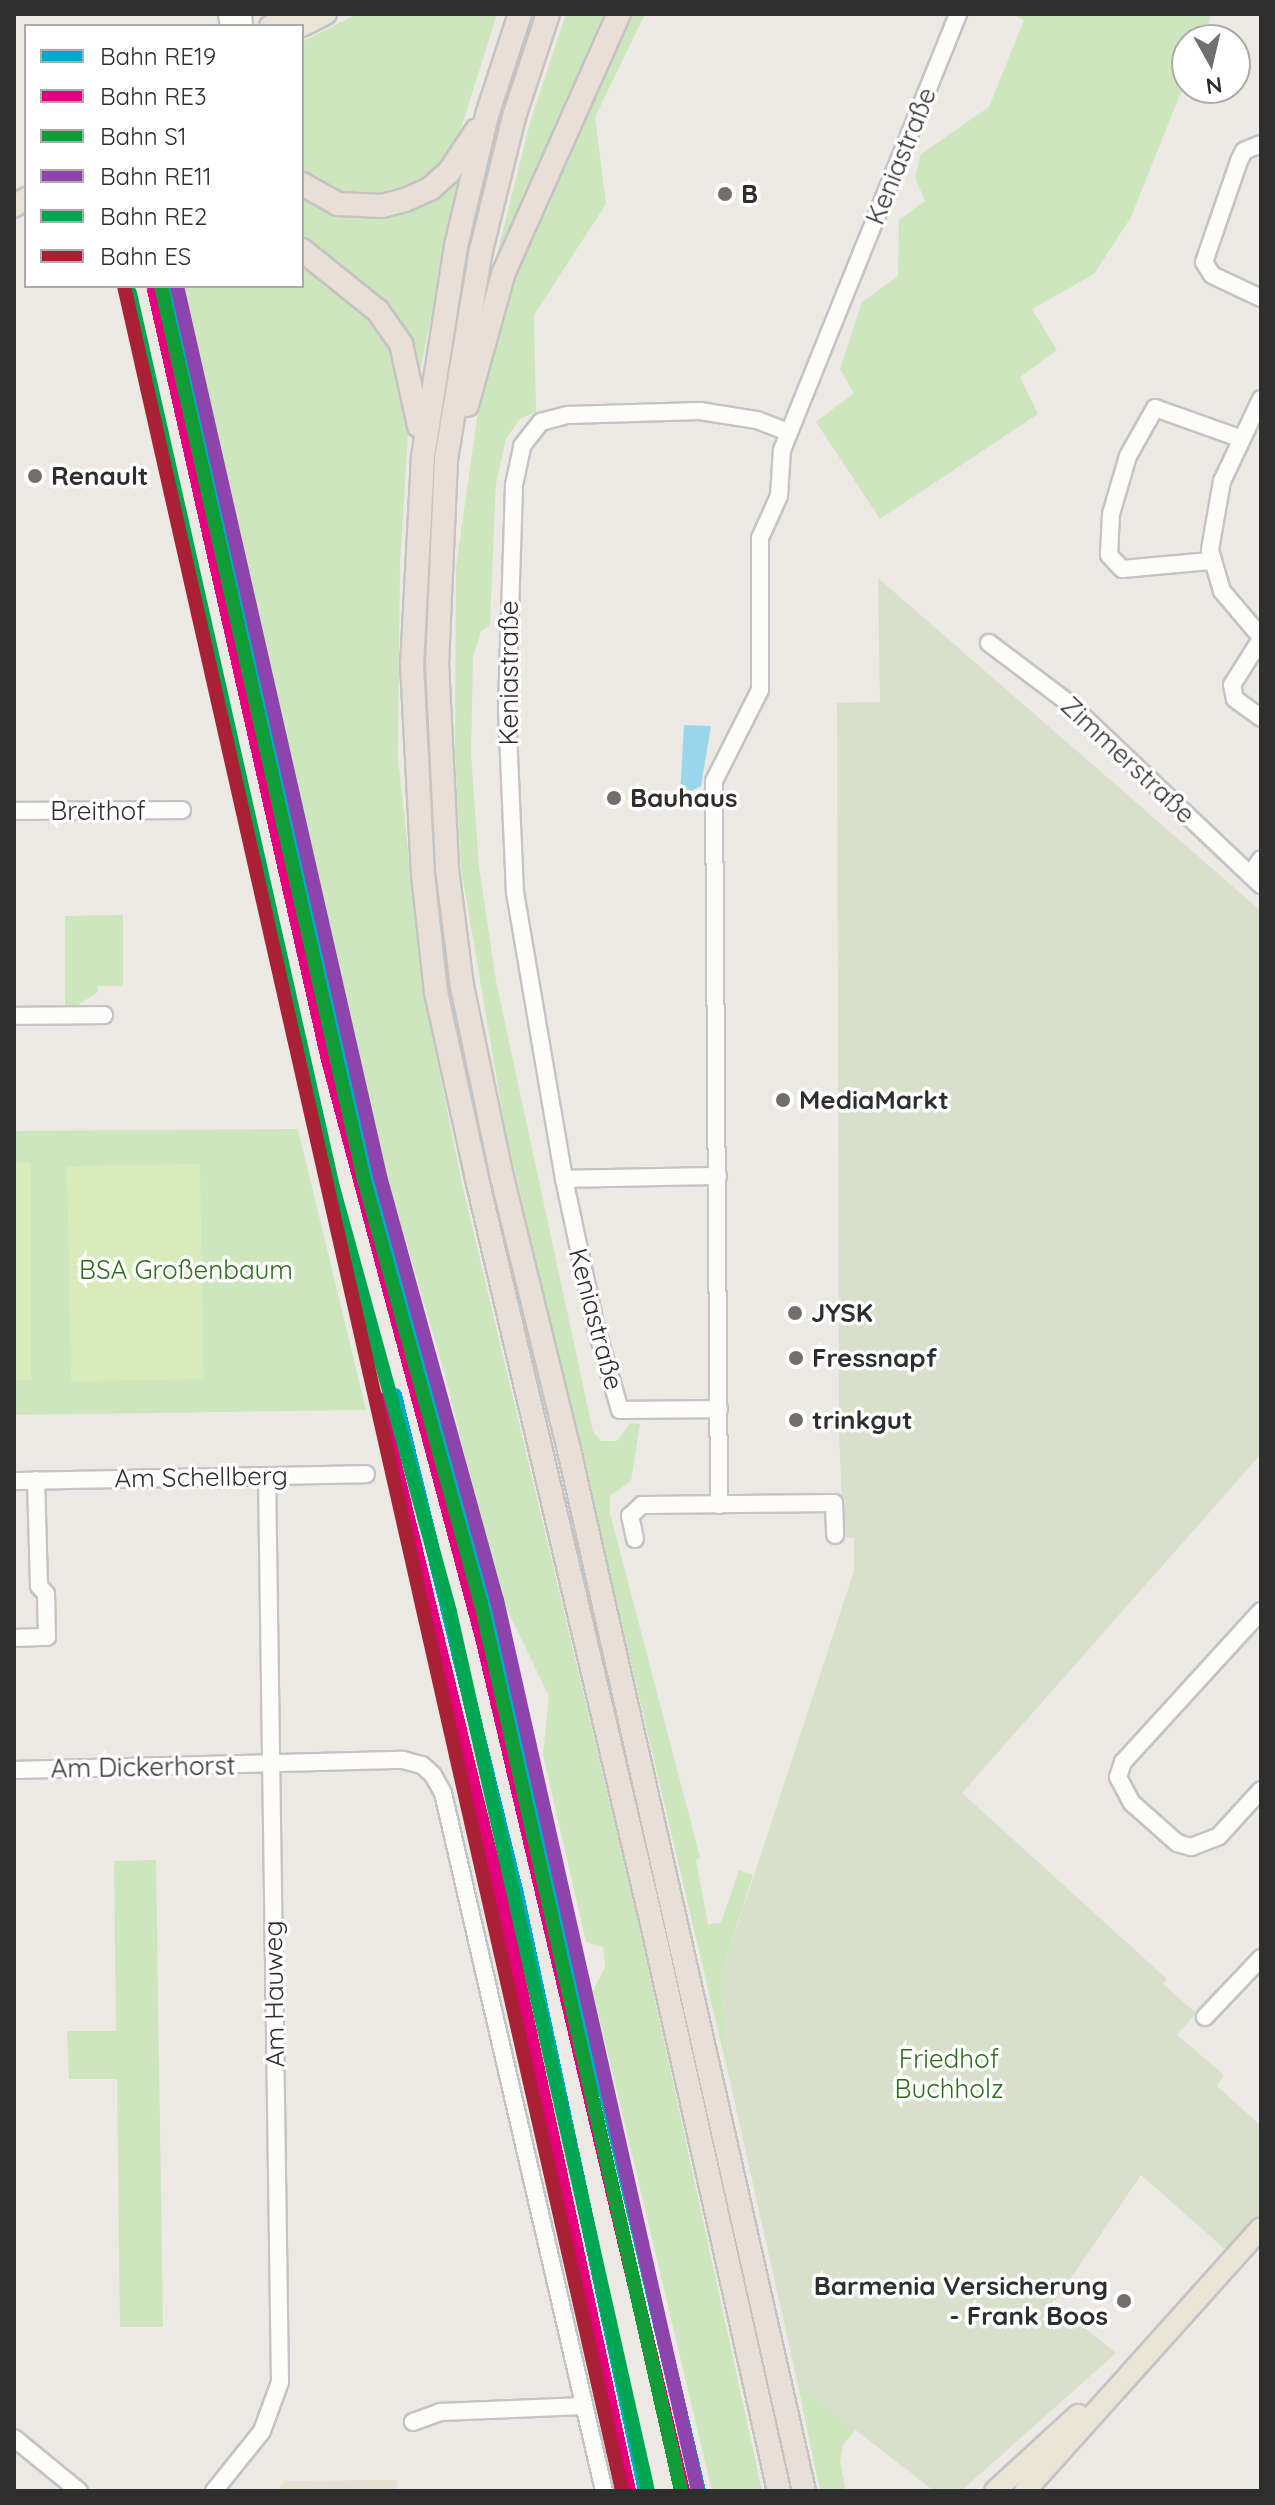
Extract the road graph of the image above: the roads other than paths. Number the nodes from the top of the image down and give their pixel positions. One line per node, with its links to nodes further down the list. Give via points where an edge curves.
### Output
1 (292, 14): 7 (main road)
2 (326, 14): 8 (main road)
3 (520, 14): 9 (highway)
4 (548, 14): 18 (highway, via 514,117 481,250 454,398)
5 (619, 14): 18 (highway, via 504,272)
6 (958, 14): 15 (street, Keniastraße)
7 (274, 24)
8 (304, 25)
9 (487, 115): 11 (highway, via 449,172 430,189 405,200 382,206 338,204); 17 (highway, via 456,246)
10 (1261, 144): 13 (street, via 1244,151 1239,161 1204,262 1212,275)
11 (304, 185)
12 (304, 252): 17 (highway, via 378,311 401,344 410,369)
13 (1261, 298)
14 (1261, 399): 16 (street)
15 (789, 432): 29 (street, Keniastraße, via 776,476 779,496 760,538 760,690 714,781); 30 (street, Keniastraße, via 757,420 700,411 568,415 541,422 522,446 510,539 507,678 515,893)
16 (1242, 439): 19 (street, via 1216,505); 19 (street, via 1155,408 1128,456 1111,514 1109,555 1122,569)
17 (423, 457): 54 (highway, via 412,664 423,874 436,992)
18 (442, 511): 55 (highway, via 439,757 462,986)
19 (1210, 561): 20 (street, via 1230,604)
20 (1261, 638): 22 (street, via 1234,678 1232,693)
21 (989, 643): 26 (street, Zimmerstraße, via 1070,704)
22 (1261, 718)
23 (182, 810): 24 (street, Breithof)
24 (14, 811)
25 (1261, 859): 26 (street)
26 (1256, 880)
27 (104, 1015): 28 (street)
28 (14, 1016)
29 (718, 1176): 30 (street); 31 (street, Keniastraße)
30 (564, 1179): 31 (street, Keniastraße, via 620,1410)
31 (719, 1409): 36 (street, Keniastraße)
32 (366, 1474): 33 (street, Am Schellberg)
33 (267, 1476): 34 (street, Am Schellberg); 41 (street, Am Hauweg)
34 (36, 1480): 35 (street, Am Schellberg); 40 (street, via 39,1586 46,1594 47,1637)
35 (14, 1481)
36 (719, 1505): 37 (street, via 834,1503); 38 (street, via 636,1506 630,1516)
37 (835, 1535)
38 (635, 1539)
39 (1261, 1611): 43 (street, via 1123,1762 1118,1777 1132,1803 1177,1843 1191,1847 1219,1836)
40 (14, 1638)
41 (272, 1763): 42 (street, Am Dickerhorst); 48 (street, Am Dickerhorst, via 422,1765 443,1793); 52 (street, Am Hauweg, via 280,2382 262,2431)
42 (14, 1770)
43 (1261, 1790)
44 (1261, 1958): 45 (street)
45 (1205, 2017)
46 (1261, 2228): 47 (main road)
47 (1145, 2357): 56 (main road); 57 (main road)
48 (584, 2406): 49 (street, via 441,2412); 53 (street, Am Dickerhorst)
49 (413, 2422)
50 (14, 2438): 51 (street)
51 (79, 2491)
52 (214, 2491)
53 (604, 2491)
54 (779, 2491)
55 (804, 2491)
56 (995, 2491)
57 (1025, 2491)

